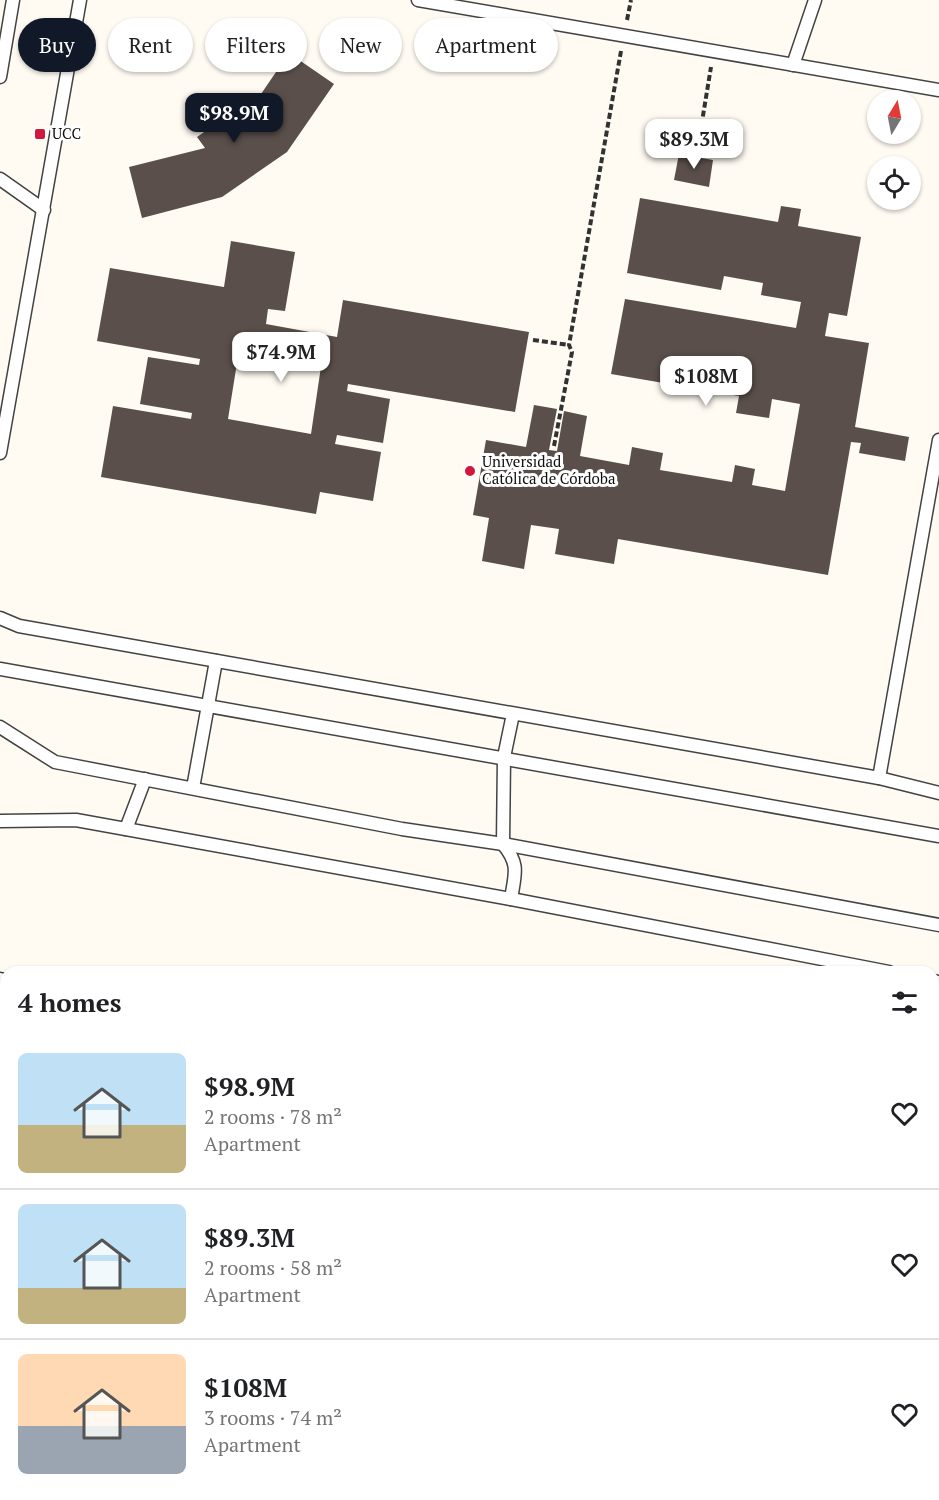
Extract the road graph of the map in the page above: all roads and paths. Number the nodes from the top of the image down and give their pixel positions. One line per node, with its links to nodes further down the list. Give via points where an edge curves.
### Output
1 (13, 0): 9 (lane)
2 (80, 0): 13 (lane)
3 (418, 0): 6 (lane)
4 (631, 0): 6 (path)
5 (815, 0): 8 (lane)
6 (623, 36): 7 (lane); 15 (path)
7 (714, 51): 8 (lane); 11 (path)
8 (793, 65): 10 (lane)
9 (0, 77)
10 (939, 90)
11 (697, 152)
12 (0, 179): 13 (lane)
13 (44, 210): 18 (lane)
14 (533, 340): 15 (path)
15 (569, 345): 17 (path, via 572,352)
16 (939, 440): 26 (lane)
17 (554, 446)
18 (0, 453)
19 (0, 618): 20 (lane, via 19,626)
20 (216, 661): 22 (lane); 23 (lane)
21 (0, 669): 22 (lane)
22 (208, 706): 25 (lane); 28 (lane)
23 (513, 714): 25 (lane); 26 (lane)
24 (0, 727): 27 (lane, via 54,762)
25 (504, 757): 32 (lane); 33 (lane)
26 (879, 778): 29 (lane)
27 (145, 779): 28 (lane); 31 (lane)
28 (193, 788): 33 (lane, via 402,829)
29 (939, 793)
30 (0, 821): 31 (lane, via 76,820)
31 (126, 829): 34 (lane)
32 (939, 836)
33 (503, 844): 34 (lane, via 514,858); 35 (lane)
34 (511, 899): 36 (lane)
35 (939, 925)
36 (858, 966)

